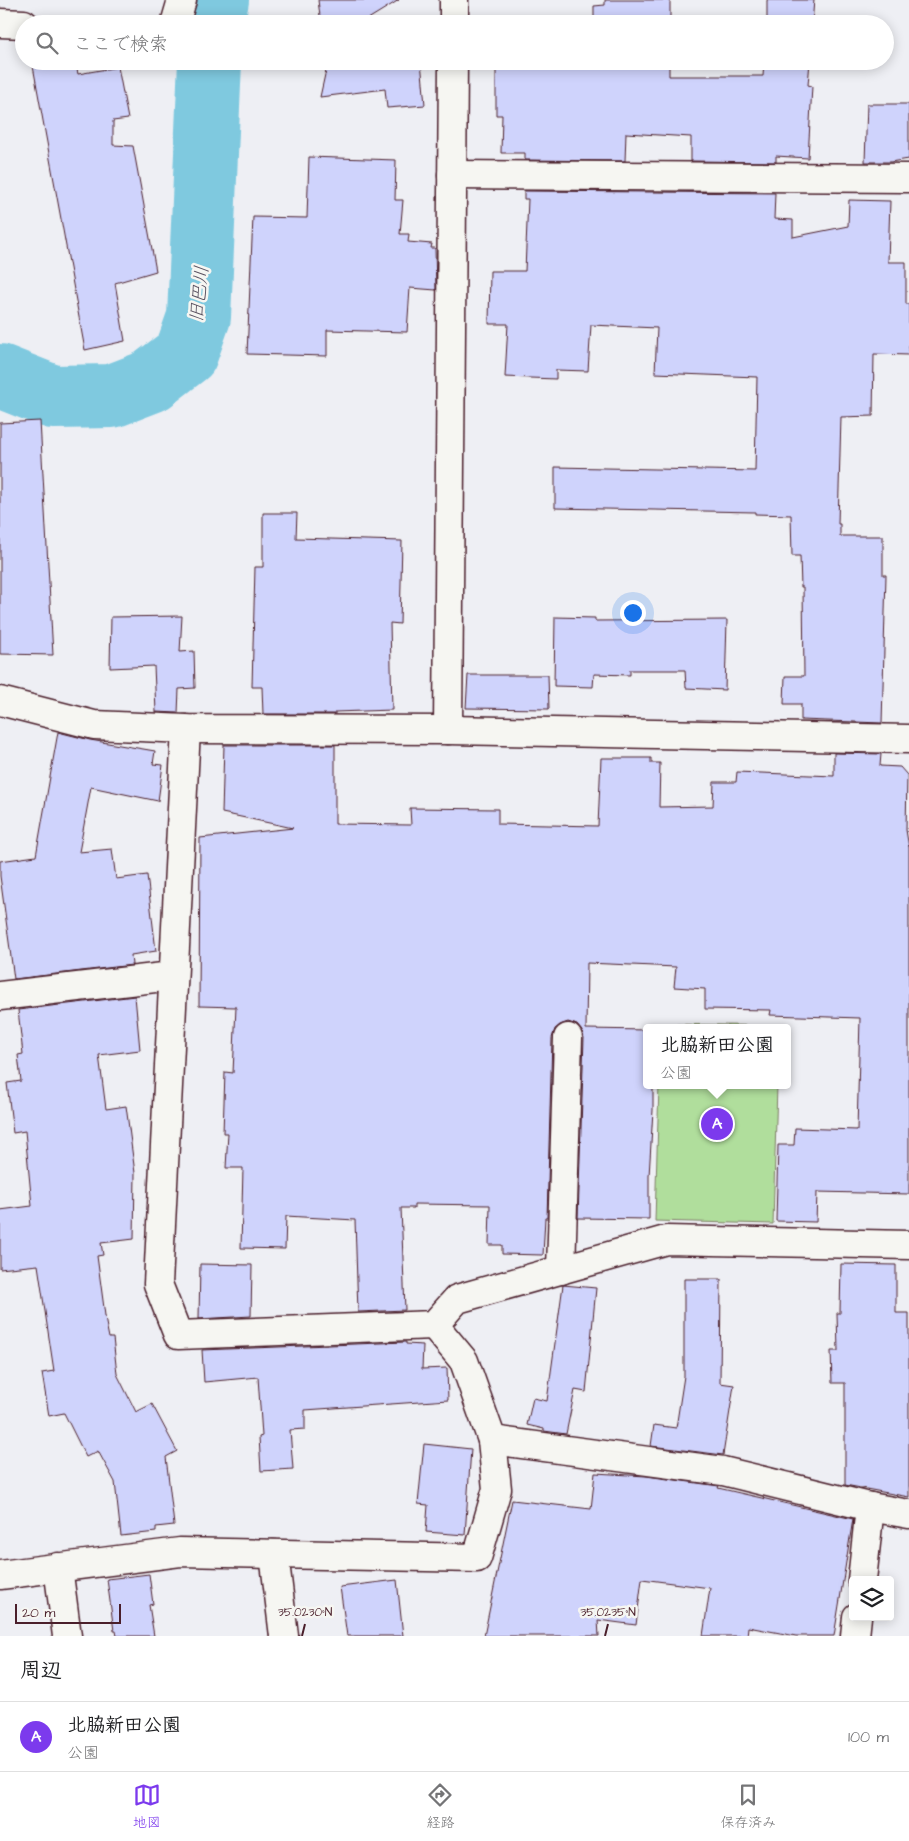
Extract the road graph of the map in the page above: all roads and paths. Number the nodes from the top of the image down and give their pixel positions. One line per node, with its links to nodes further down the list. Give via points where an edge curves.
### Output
1 (182, 0): 3 (street)
2 (454, 0): 4 (street)
3 (178, 15)
4 (454, 15)
5 (0, 22): 6 (street)
6 (15, 23)
7 (454, 70): 8 (street)
8 (452, 175): 9 (street); 12 (street)
9 (909, 178)
10 (0, 702): 11 (street, via 94,725)
11 (186, 729): 12 (street); 14 (street)
12 (448, 730): 13 (street)
13 (909, 739)
14 (172, 976): 15 (street); 19 (street, via 158,1284 178,1335)
15 (0, 996)
16 (568, 1038): 18 (street)
17 (909, 1245): 18 (street, via 666,1240)
18 (561, 1270): 19 (street, via 457,1299)
19 (434, 1325): 20 (street, via 464,1361)
20 (492, 1440): 21 (street, via 723,1471); 23 (street, via 497,1488 478,1558)
21 (870, 1507): 22 (street); 26 (street)
22 (909, 1514)
23 (274, 1554): 24 (street, via 180,1552); 29 (street)
24 (58, 1567): 25 (street); 28 (street)
25 (0, 1575)
26 (862, 1576)
27 (857, 1621): 30 (street)
28 (67, 1636)
29 (284, 1636)
30 (855, 1636)

